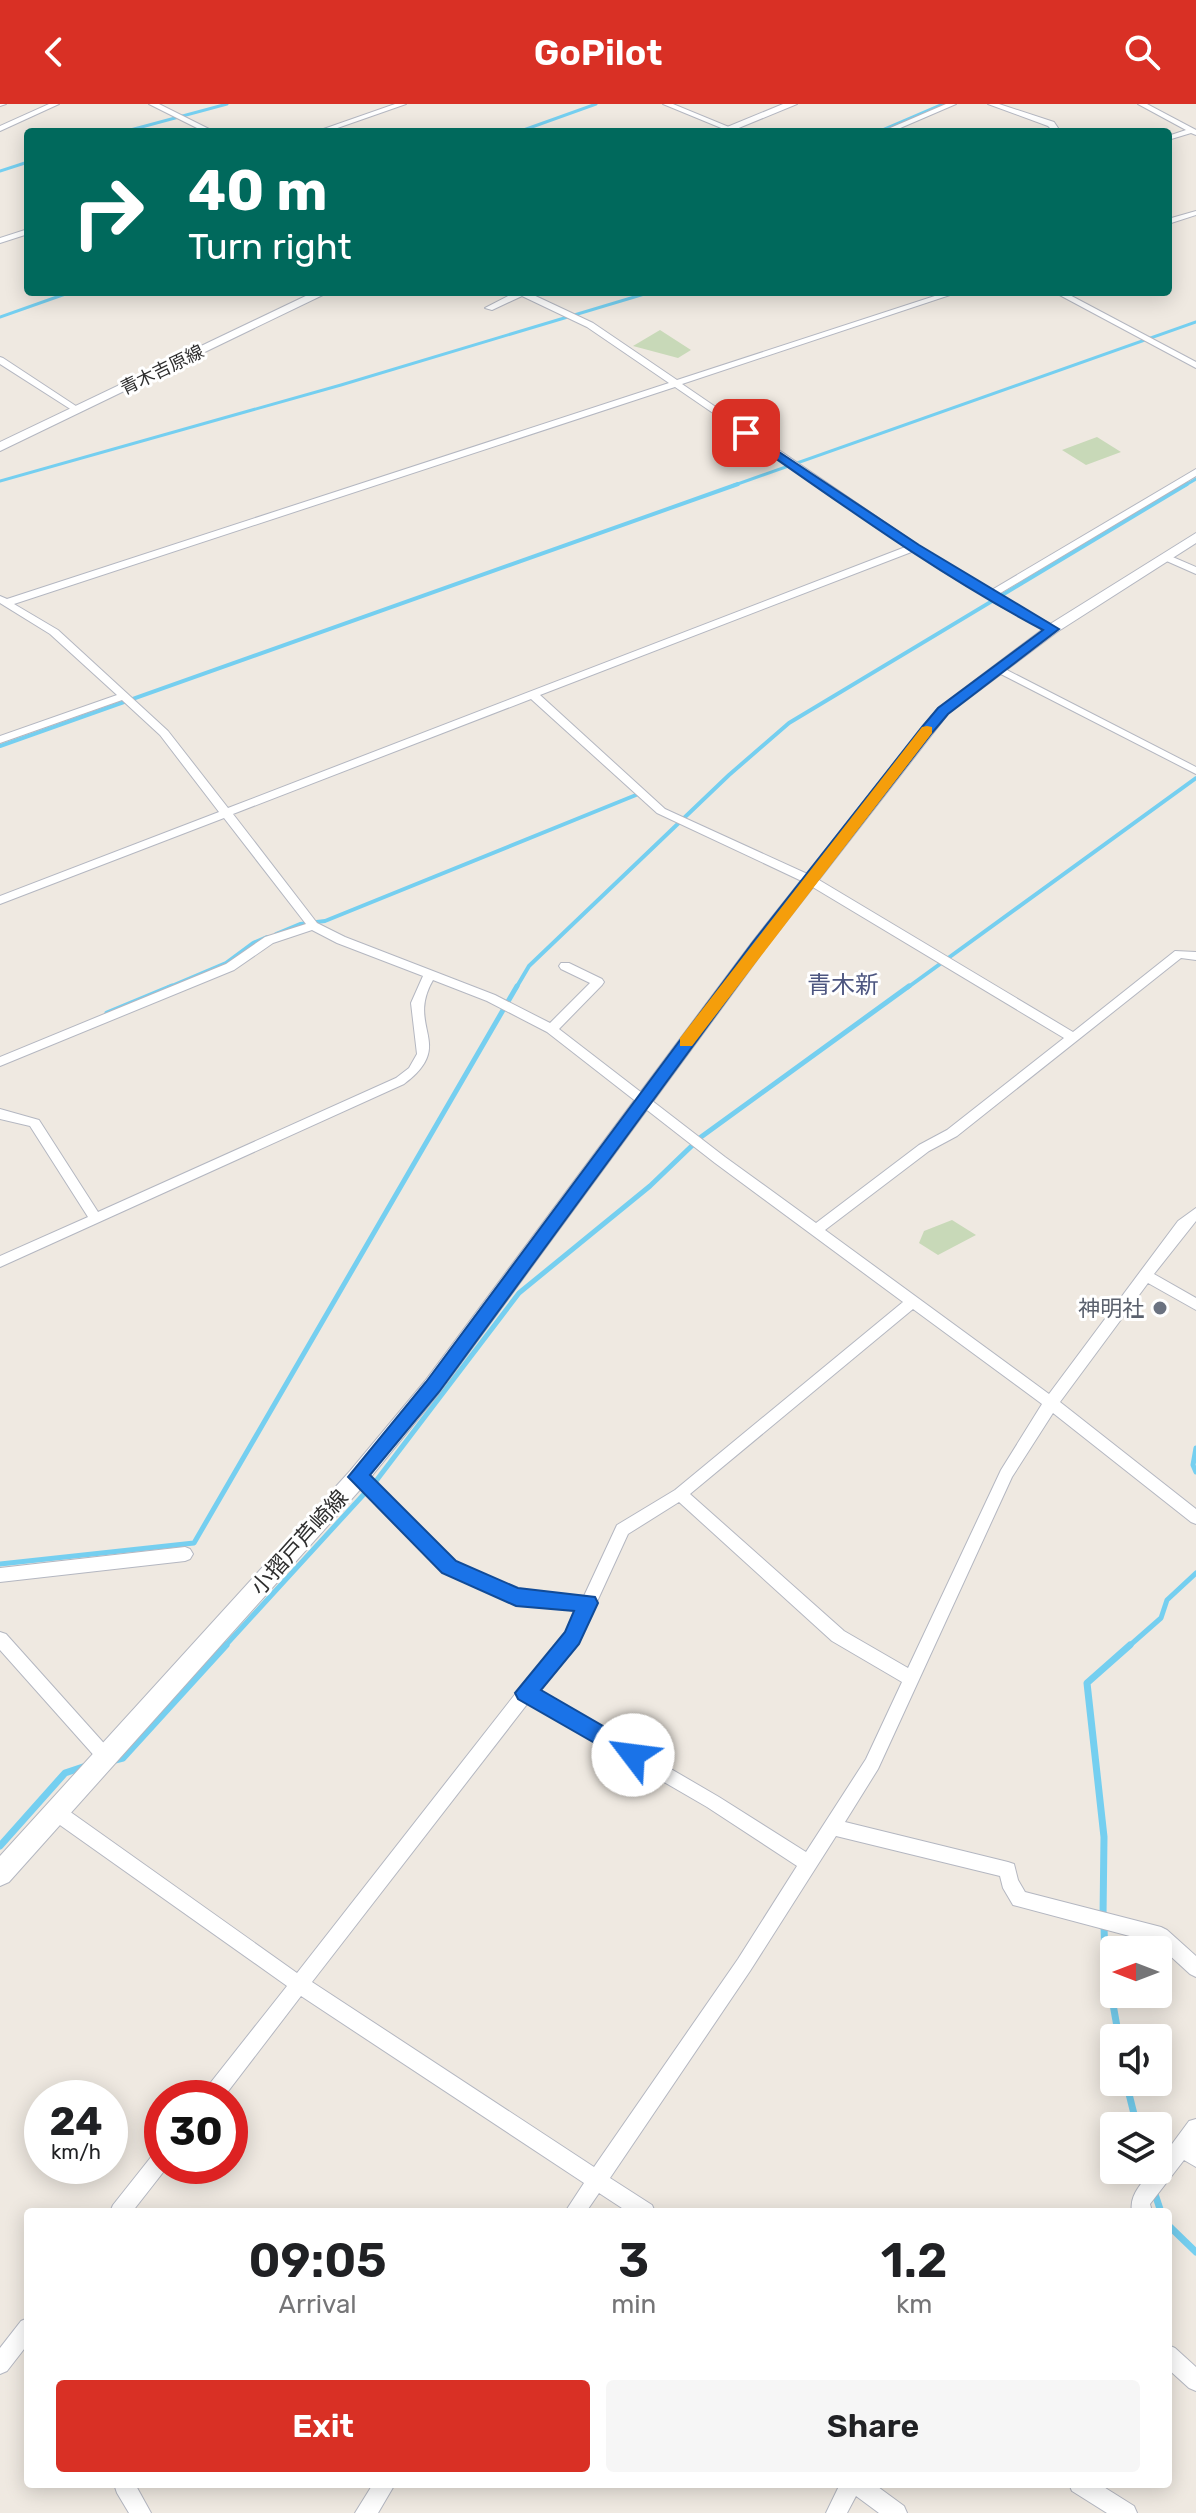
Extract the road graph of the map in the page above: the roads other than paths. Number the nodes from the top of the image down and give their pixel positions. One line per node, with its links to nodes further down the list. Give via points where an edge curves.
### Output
1 (55, 104): 15 (street)
2 (153, 104): 9 (street)
3 (402, 104): 10 (street)
4 (667, 104): 11 (street)
5 (792, 104): 12 (main road)
6 (952, 104): 13 (street)
7 (992, 104): 14 (street)
8 (1142, 104): 16 (street)
9 (203, 128)
10 (331, 128)
11 (721, 128)
12 (735, 128)
13 (895, 128)
14 (1054, 128)
15 (0, 129)
16 (1194, 132): 17 (street)
17 (1172, 137)
18 (1196, 213): 19 (street)
19 (1172, 221)
20 (24, 232): 21 (street)
21 (0, 241)
22 (315, 296): 31 (main road, 青木吉原線)
23 (515, 296): 27 (street)
24 (527, 296): 30 (street, via 590,325)
25 (943, 296): 30 (street)
26 (1066, 296): 29 (street)
27 (489, 308)
28 (0, 360): 31 (street)
29 (1196, 365)
30 (673, 384): 35 (street); 39 (street)
31 (78, 410): 32 (main road, 青木吉原線)
32 (0, 447)
33 (1196, 472): 38 (street)
34 (1196, 537): 36 (main road, 小摺戸芦崎線)
35 (915, 547): 38 (street); 42 (street)
36 (1165, 557): 37 (street); 40 (main road, 小摺戸芦崎線)
37 (1196, 571)
38 (990, 595): 40 (street)
39 (3, 601): 43 (street, via 54,632)
40 (1052, 629): 41 (main road, 小摺戸芦崎線)
41 (997, 668): 45 (street); 47 (main road, 小摺戸芦崎線, via 943,711)
42 (533, 695): 46 (street); 47 (street, via 661,811)
43 (124, 696): 44 (street); 46 (street, via 164,733)
44 (0, 740)
45 (1196, 771)
46 (225, 813): 48 (street); 49 (street)
47 (810, 880): 54 (street); 56 (main road, 小摺戸芦崎線)
48 (0, 900)
49 (313, 926): 52 (street); 55 (street, via 269,940 230,967)
50 (1196, 956): 54 (street, via 1179,954)
51 (565, 966): 53 (street, via 598,982)
52 (430, 974): 53 (street); 59 (street, via 416,1002 424,1053 420,1068)
53 (551, 1029): 56 (street)
54 (1074, 1038): 60 (street)
55 (0, 1062)
56 (642, 1100): 60 (street); 66 (main road, 小摺戸芦崎線, via 432,1387)
57 (0, 1114): 59 (street, via 34,1123)
58 (1196, 1213): 62 (street)
59 (96, 1219): 61 (street)
60 (816, 1230): 63 (street)
61 (0, 1262)
62 (1145, 1275): 64 (street); 65 (street)
63 (912, 1302): 65 (street); 67 (street)
64 (1196, 1305)
65 (1051, 1403): 68 (street); 73 (street, via 1006,1474)
66 (358, 1477): 71 (street, via 449,1567 516,1597); 75 (main road, 小摺戸芦崎線)
67 (680, 1494): 71 (street, via 622,1530); 73 (street, via 838,1636)
68 (1196, 1518)
69 (185, 1554): 70 (street)
70 (0, 1575)
71 (588, 1603): 74 (street, via 572,1638)
72 (0, 1639): 75 (street)
73 (912, 1679): 77 (street, via 872,1764)
74 (526, 1693): 78 (street); 81 (street)
75 (104, 1755): 76 (main road, 小摺戸芦崎線)
76 (56, 1812): 79 (main road, 小摺戸芦崎線); 81 (street)
77 (833, 1827): 78 (street); 80 (street, via 1008,1870 1019,1899 1161,1936)
78 (809, 1864): 85 (street)
79 (0, 1874)
80 (1196, 1968)
81 (300, 1985): 82 (street); 85 (street)
82 (225, 2080)
83 (1196, 2128): 84 (street)
84 (1189, 2152): 90 (street, via 1140,2202)
85 (597, 2180): 88 (street); 89 (street)
86 (144, 2182): 87 (street)
87 (123, 2208)
88 (578, 2208)
89 (639, 2208)
90 (1141, 2208)
91 (24, 2333): 93 (street)
92 (1172, 2359): 94 (street)
93 (0, 2364)
94 (1196, 2381)
95 (125, 2488): 100 (street)
96 (382, 2488): 101 (street)
97 (851, 2488): 102 (street)
98 (859, 2488): 103 (street)
99 (1086, 2488): 104 (street)
100 (141, 2513)
101 (365, 2513)
102 (836, 2513)
103 (897, 2513)
104 (1127, 2513)

